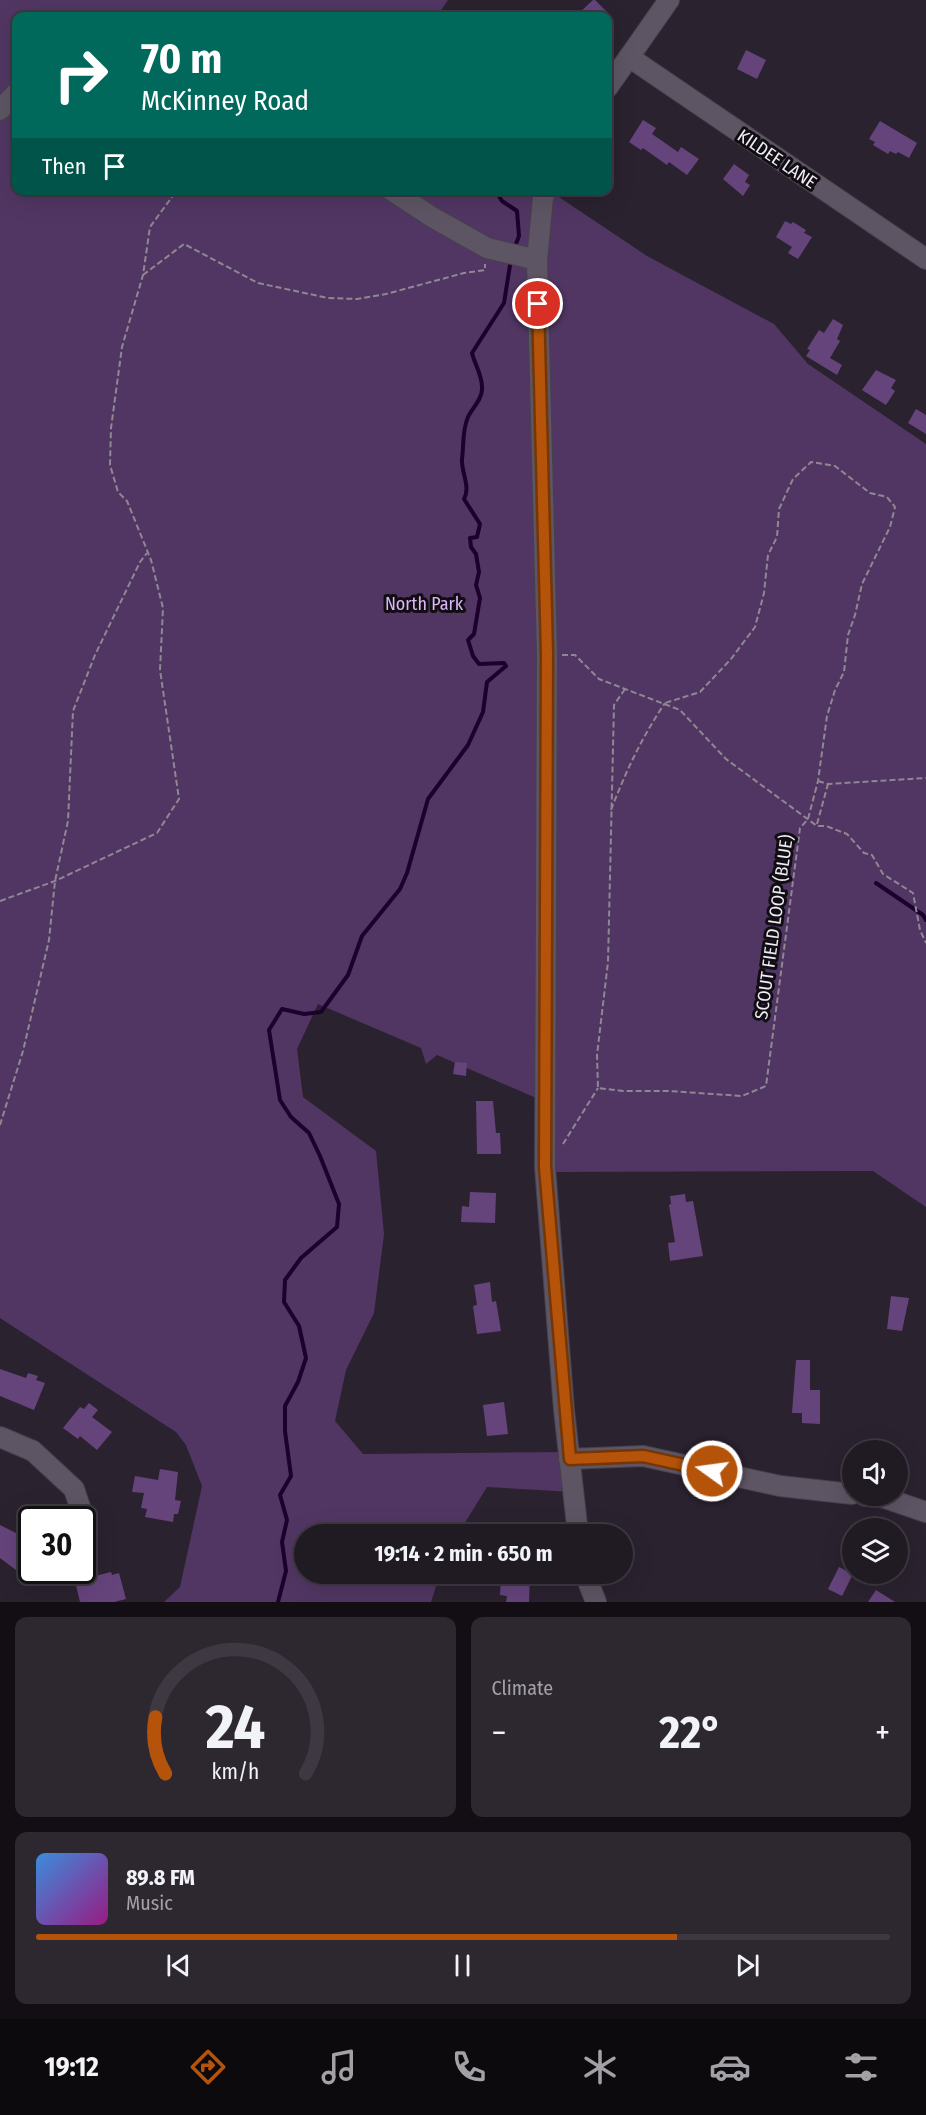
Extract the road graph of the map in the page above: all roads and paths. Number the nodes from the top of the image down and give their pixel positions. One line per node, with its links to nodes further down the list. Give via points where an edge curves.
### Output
1 (669, 0): 2 (street)
2 (629, 57): 3 (street); 10 (street, KILDEE LANE)
3 (612, 81)
4 (12, 96): 5 (street)
5 (0, 110)
6 (173, 195): 11 (path, via 150,227)
7 (399, 195): 9 (street, via 432,217)
8 (544, 195): 9 (street)
9 (512, 254): 11 (path, via 484,270 357,299 328,298 258,283 184,244); 13 (street)
10 (926, 259)
11 (143, 275): 12 (path, via 122,347 110,465 118,492 127,501)
12 (148, 552): 22 (path, via 95,655 73,711 68,821); 22 (path, via 163,608 160,670 179,798 157,833)
13 (547, 654): 14 (path, via 575,655 599,679); 27 (street)
14 (625, 688): 15 (path); 19 (path, via 614,705)
15 (665, 703): 17 (path, SCOUT FIELD LOOP (BLUE), via 700,692 755,627 768,555 793,479 811,462 834,466 870,493 887,497 895,507 890,527 862,584 848,635 844,672 827,716); 19 (path, via 642,736); 20 (path, via 680,710 726,759)
16 (926, 778): 18 (path)
17 (818, 781): 18 (path); 20 (path, SCOUT FIELD LOOP (BLUE))
18 (828, 784): 21 (path)
19 (611, 812): 25 (path, via 608,962 597,1055)
20 (808, 819): 21 (path); 25 (path, SCOUT FIELD LOOP (BLUE), via 800,828 766,1086 742,1096)
21 (817, 826): 24 (path, via 847,834 864,853 872,855 883,874 913,893)
22 (55, 882): 23 (path); 26 (path, via 49,940 23,1051)
23 (0, 900)
24 (926, 943)
25 (598, 1088): 27 (path)
26 (0, 1125)
27 (545, 1167): 29 (street)
28 (0, 1437): 31 (street, via 33,1451 74,1489)
29 (570, 1459): 30 (street, via 643,1456 780,1486); 34 (street)
30 (842, 1493)
31 (80, 1506)
32 (908, 1506): 33 (street)
33 (926, 1512)
34 (577, 1524)
35 (589, 1584): 36 (street)
36 (596, 1602)

